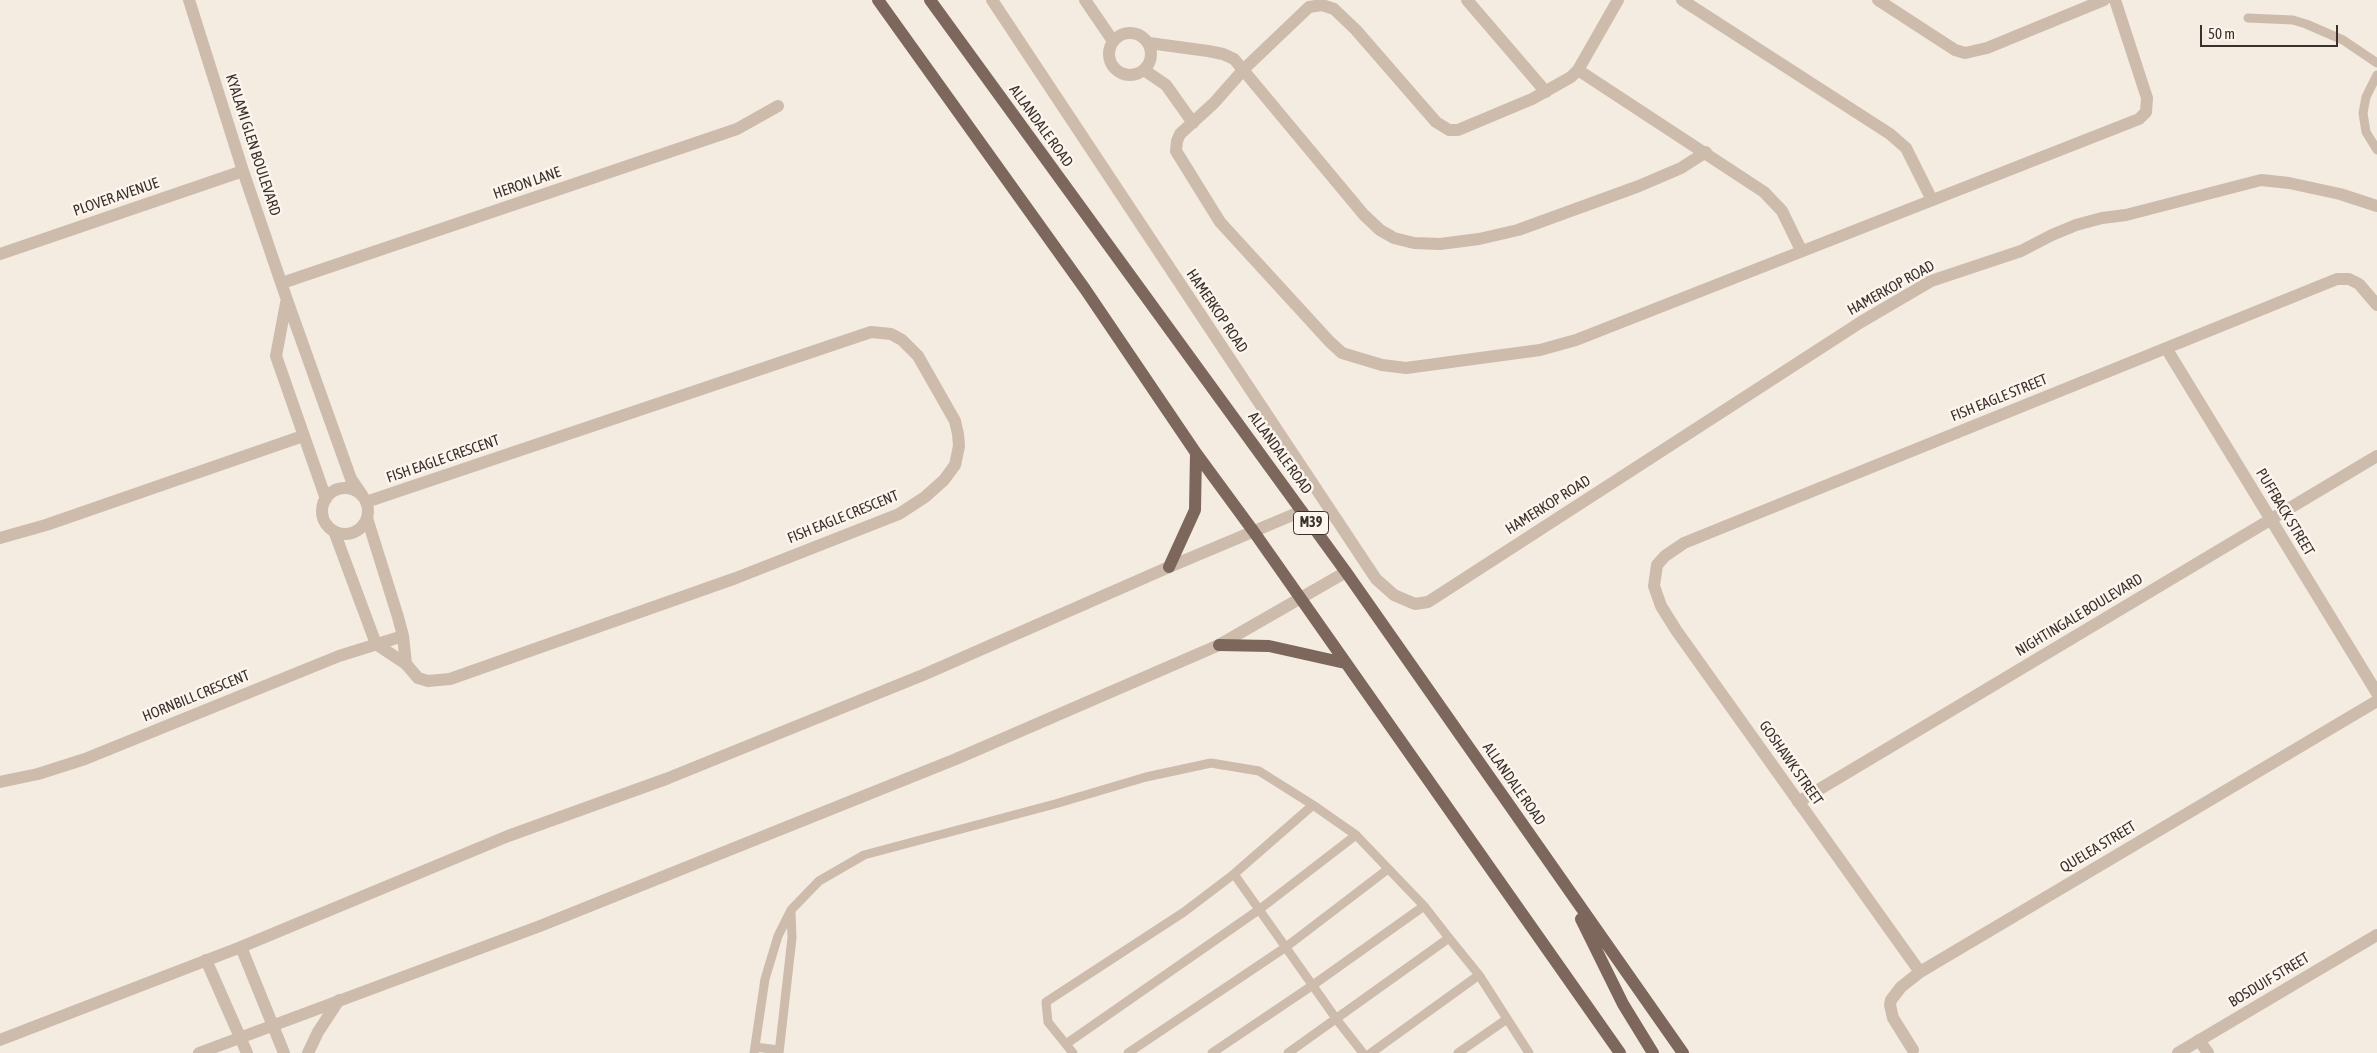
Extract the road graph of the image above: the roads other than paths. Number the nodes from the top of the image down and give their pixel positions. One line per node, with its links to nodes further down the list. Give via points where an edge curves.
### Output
1 (189, 0): 25 (street, KYALAMI GLEN BOULEVARD)
2 (878, 0): 35 (main road, via 1085,289)
3 (930, 0): 39 (main road, ALLANDALE ROAD / M39)
4 (992, 0): 27 (street, HAMERKOP ROAD, via 1376,579 1394,595 1415,604 1428,602 1861,322 1930,281 2020,251 2076,225 2262,180 2340,194)
5 (1085, 0): 13 (street)
6 (1467, 0): 20 (street)
7 (1618, 0): 18 (street)
8 (1682, 0): 26 (street, via 1890,134 1906,148)
9 (1878, 0): 10 (street, via 1955,50 1965,53 1987,48)
10 (2104, 0)
11 (2115, 0): 26 (street, via 2147,98 2144,116)
12 (2248, 18): 15 (lane, via 2293,20 2306,24 2343,40)
13 (1113, 40): 14 (street, via 1131,32 1144,37); 16 (street, via 1109,55 1114,68 1132,75)
14 (1149, 43): 16 (street, via 1151,57); 17 (street, via 1223,54 1234,59)
15 (2377, 63)
16 (1144, 70): 22 (street, via 1166,85)
17 (1244, 70): 20 (street, via 1299,14 1308,7 1322,5 1342,16 1441,127 1458,130); 22 (street); 24 (street, via 1364,215 1394,238 1414,243 1440,244 1518,230 1639,186 1682,168)
18 (1578, 70): 20 (street, via 1566,82); 24 (street)
19 (2377, 75): 23 (lane, via 2366,97 2363,113 2366,132)
20 (1546, 92)
21 (778, 106): 30 (street, HERON LANE, via 737,130)
22 (1193, 122): 28 (street, via 1178,137 1176,151 1220,222 1342,353 1396,368 1559,346)
23 (2377, 150)
24 (1706, 152): 28 (street, via 1772,198 1782,210)
25 (243, 171): 29 (street, PLOVER AVENUE); 30 (street, KYALAMI GLEN BOULEVARD)
26 (1932, 200): 28 (street)
27 (2377, 206)
28 (1802, 250)
29 (0, 254)
30 (282, 283): 31 (street, KYALAMI GLEN BOULEVARD)
31 (286, 300): 34 (street, KYALAMI GLEN BOULEVARD, via 276,356); 38 (street, KYALAMI GLEN BOULEVARD, via 351,479)
32 (2377, 305): 33 (street, FISH EAGLE STREET, via 2359,284 2349,279 2337,279)
33 (2166, 348): 41 (street, PUFFBACK STREET); 45 (street, FISH EAGLE STREET, via 1684,543)
34 (303, 436): 37 (street, KYALAMI GLEN BOULEVARD); 44 (street)
35 (1196, 453): 43 (main road); 46 (main road, via 1195,510)
36 (2377, 456): 41 (street, NIGHTINGALE BOULEVARD)
37 (326, 498): 38 (street, via 339,489 347,488); 42 (street, via 322,513)
38 (364, 499): 40 (street); 53 (street, FISH EAGLE CRESCENT, via 854,337 878,332 902,340 918,356 955,421 959,446 955,465 926,497 899,514 736,578 450,679 423,680)
39 (1302, 511): 43 (street); 47 (main road, ALLANDALE ROAD / M39)
40 (367, 518): 42 (street, via 350,534); 49 (street)
41 (2271, 520): 54 (street, PUFFBACK STREET); 57 (street, NIGHTINGALE BOULEVARD)
42 (334, 531): 50 (street)
43 (1254, 532): 46 (street); 48 (main road)
44 (0, 538)
45 (1657, 566): 57 (street, GOSHAWK STREET, via 1654,586 1661,606)
46 (1169, 567): 68 (street, via 914,679 666,779 508,836)
47 (1346, 572): 48 (street); 62 (main road, ALLANDALE ROAD / M39)
48 (1300, 598): 51 (street); 52 (main road)
49 (403, 636): 50 (street, HORNBILL CRESCENT); 53 (street)
50 (376, 644): 53 (street, FISH EAGLE CRESCENT); 56 (street, HORNBILL CRESCENT, via 78,762)
51 (1220, 645): 52 (main road, via 1278,647); 74 (street, via 956,759 540,926)
52 (1345, 662): 97 (main road)
53 (406, 664)
54 (2377, 694)
55 (2377, 701): 71 (street, QUELEA STREET)
56 (0, 782)
57 (1798, 802): 71 (street, GOSHAWK STREET)
58 (1313, 805): 59 (lane); 61 (lane); 65 (lane, via 1259,771 1211,763 1146,776 864,855 819,881)
59 (1356, 835): 60 (lane); 64 (lane)
60 (1388, 869): 63 (lane); 69 (lane)
61 (1234, 874): 64 (lane); 81 (lane, via 1184,912 1046,1002 1048,1022)
62 (1562, 880): 98 (main road, via 1623,1004); 99 (main road, ALLANDALE ROAD / M39)
63 (1424, 906): 67 (lane); 73 (lane)
64 (1260, 908): 69 (lane); 81 (lane)
65 (791, 910): 82 (lane, via 778,936 765,978); 84 (lane, via 792,938)
66 (2377, 934): 80 (street, BOSDUIF STREET)
67 (1449, 938): 72 (lane); 76 (lane)
68 (241, 947): 70 (street); 77 (street)
69 (1286, 947): 73 (lane); 90 (lane)
70 (206, 960): 78 (street); 79 (street)
71 (1920, 972): 83 (street, QUELEA STREET, via 1901,987 1890,1005 1893,1018)
72 (1479, 975): 75 (lane); 94 (lane)
73 (1313, 985): 76 (lane); 91 (lane)
74 (339, 1000): 77 (street); 88 (street)
75 (1507, 1019): 95 (lane); 96 (lane)
76 (1337, 1020): 92 (lane); 93 (lane)
77 (273, 1024): 78 (street); 87 (street)
78 (240, 1036): 85 (street); 86 (street)
79 (0, 1040)
80 (2199, 1040): 100 (street, BOSDUIF STREET); 101 (street)
81 (1066, 1044): 89 (lane)
82 (755, 1050): 84 (lane)
83 (1913, 1050)
84 (779, 1052)
85 (199, 1053)
86 (247, 1053)
87 (284, 1053)
88 (308, 1053)
89 (1073, 1053)
90 (1128, 1053)
91 (1212, 1053)
92 (1288, 1053)
93 (1363, 1053)
94 (1371, 1053)
95 (1458, 1053)
96 (1529, 1053)
97 (1620, 1053)
98 (1653, 1053)
99 (1683, 1053)
100 (2178, 1053)
101 (2208, 1053)

